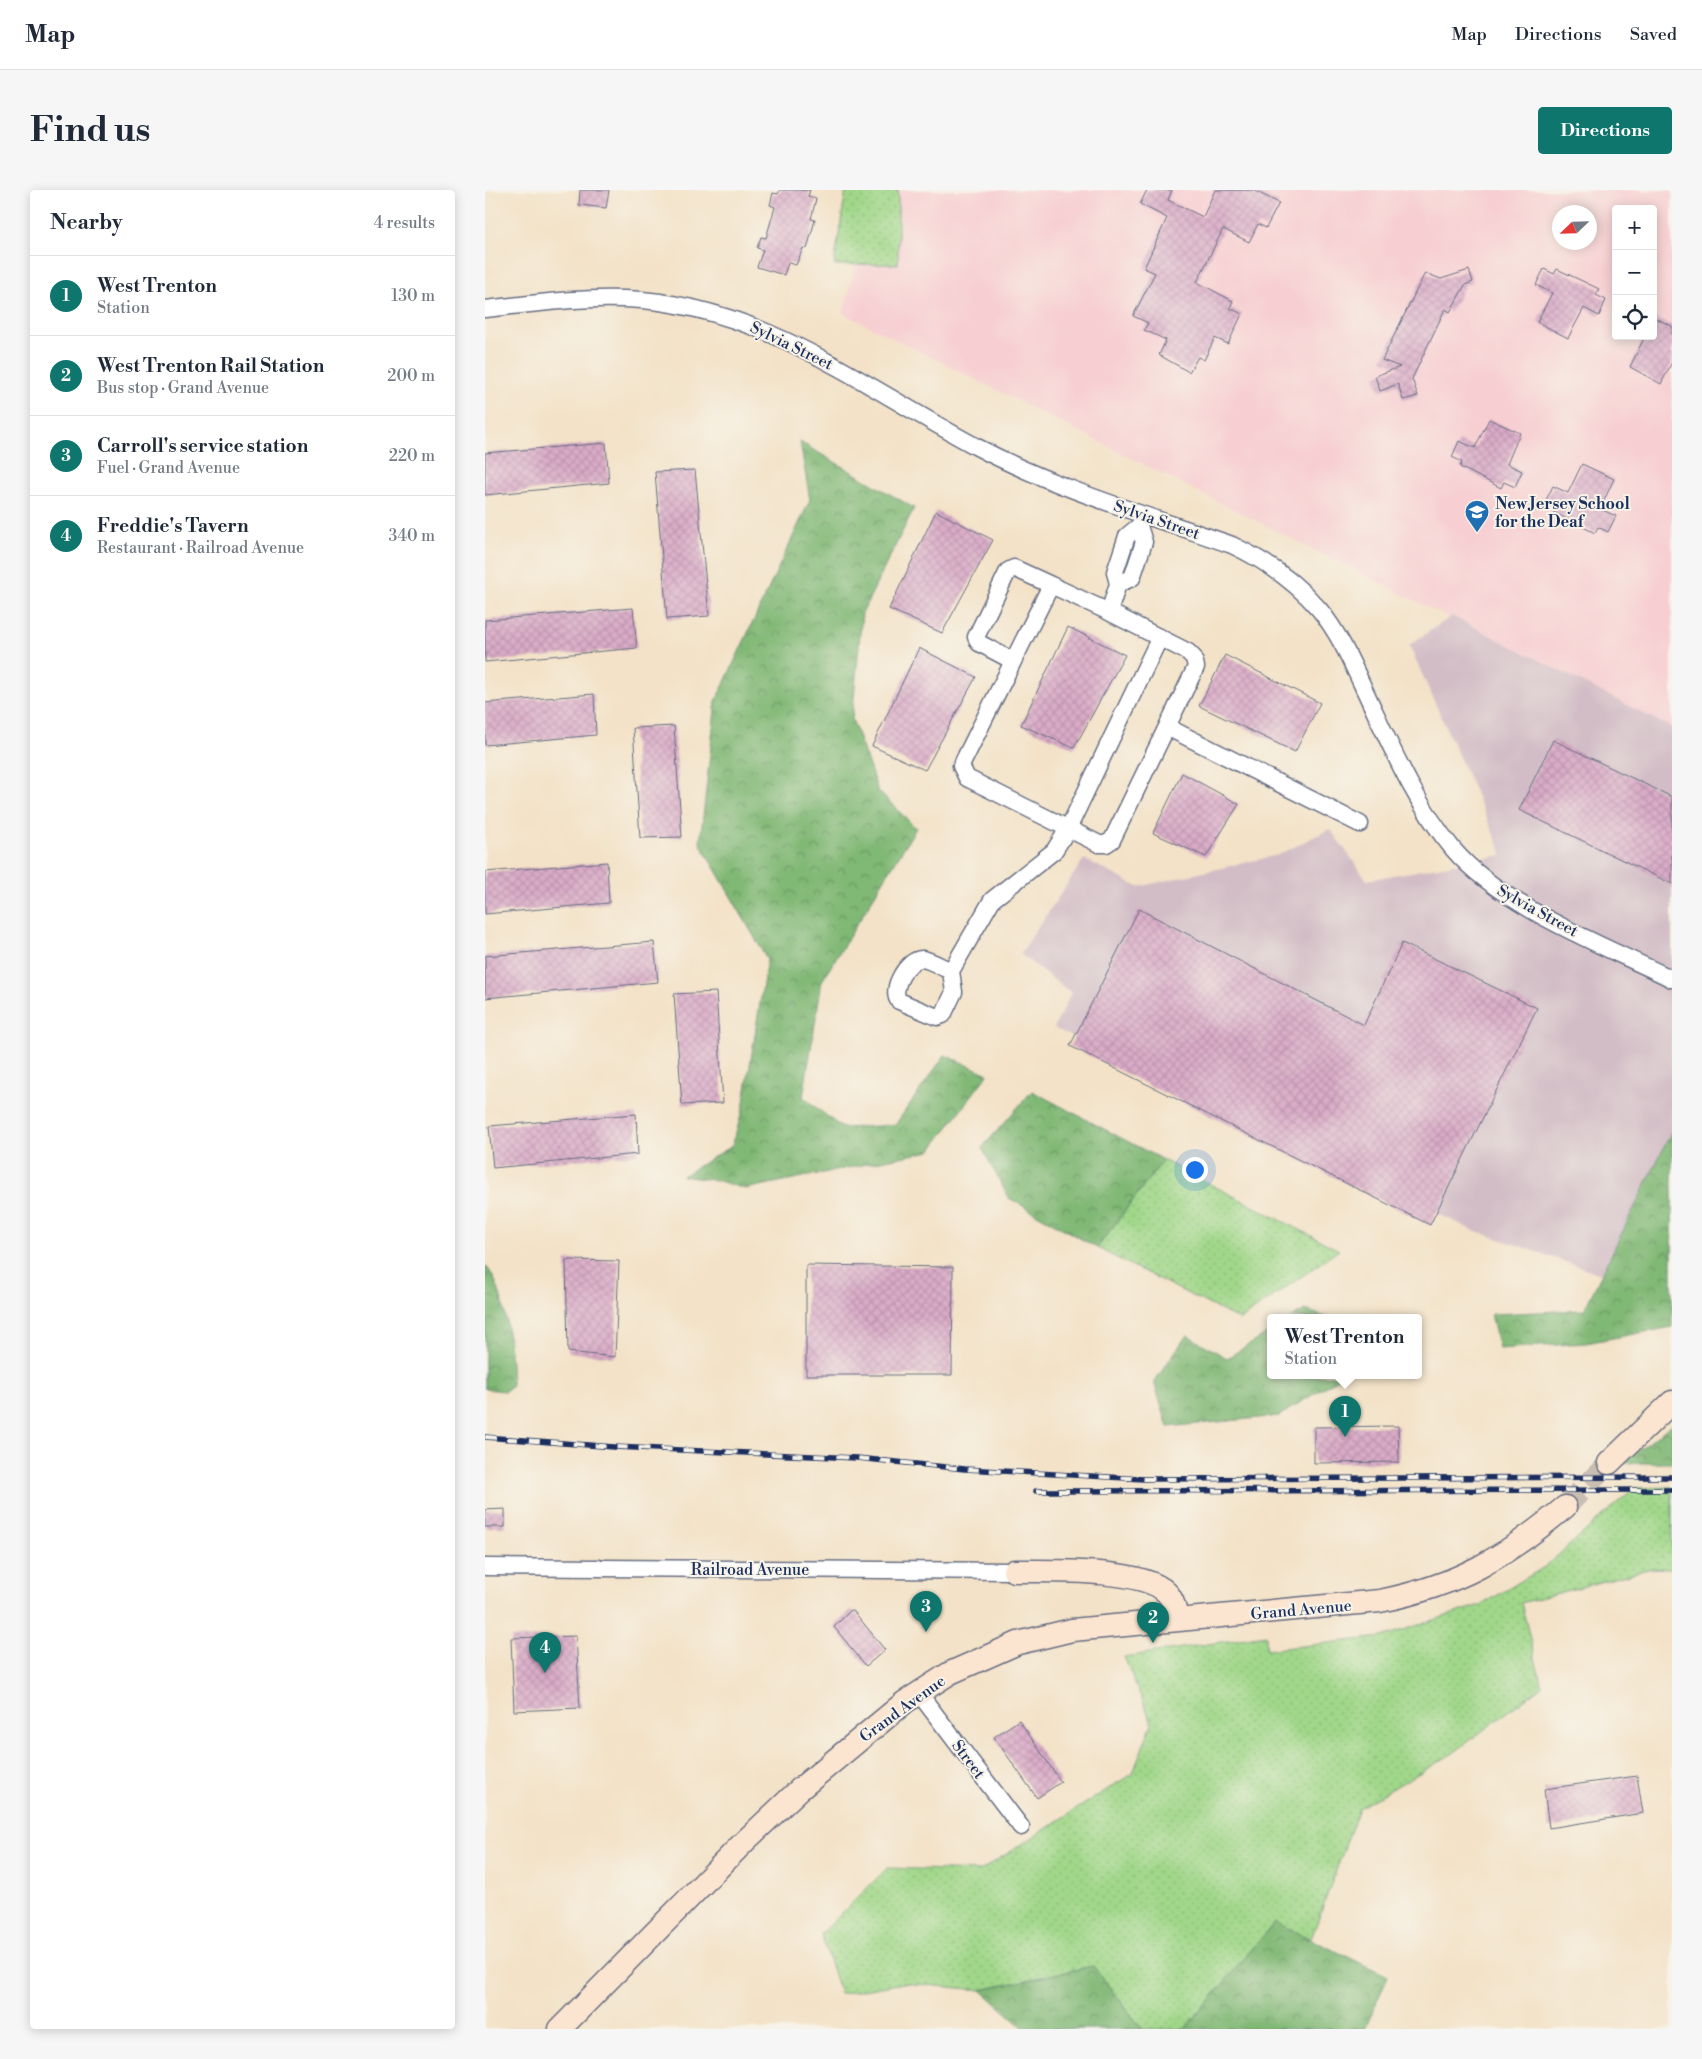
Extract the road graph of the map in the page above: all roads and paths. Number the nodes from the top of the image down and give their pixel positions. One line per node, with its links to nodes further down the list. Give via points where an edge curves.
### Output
1 (485, 309): 2 (street, Sylvia Street, via 580,299 627,299 673,304 741,321 806,349 1017,467)
2 (1141, 520): 4 (street, via 1144,542 1131,578 1118,584); 11 (street, Sylvia Street, via 1232,545 1279,571 1302,591 1336,633 1413,793 1454,850 1508,896)
3 (1051, 584): 4 (street); 6 (street); 6 (street, via 1014,568 1008,571 976,637 979,643)
4 (1109, 612): 5 (street)
5 (1160, 638): 7 (street, via 1188,652 1196,667); 9 (street)
6 (1013, 662): 9 (street, via 961,766 967,778)
7 (1167, 727): 8 (street); 9 (street, via 1111,840 1099,844)
8 (1361, 824)
9 (1068, 829): 10 (street, via 1054,851 992,900)
10 (951, 971)
11 (1672, 979)
12 (1672, 1402): 13 (main road)
13 (1609, 1463)
14 (1565, 1507): 17 (main road, Grand Avenue, via 1517,1546 1484,1567 1449,1583 1412,1594 1380,1601)
15 (485, 1567): 16 (street, Railroad Avenue)
16 (1014, 1571): 17 (main road, via 1080,1572 1155,1584 1171,1598)
17 (1177, 1620): 18 (main road, Grand Avenue, via 1072,1630 1017,1643 980,1658)
18 (918, 1692): 19 (street, Street); 20 (main road, Grand Avenue, via 859,1738 744,1842)
19 (1021, 1827)
20 (560, 2029)

